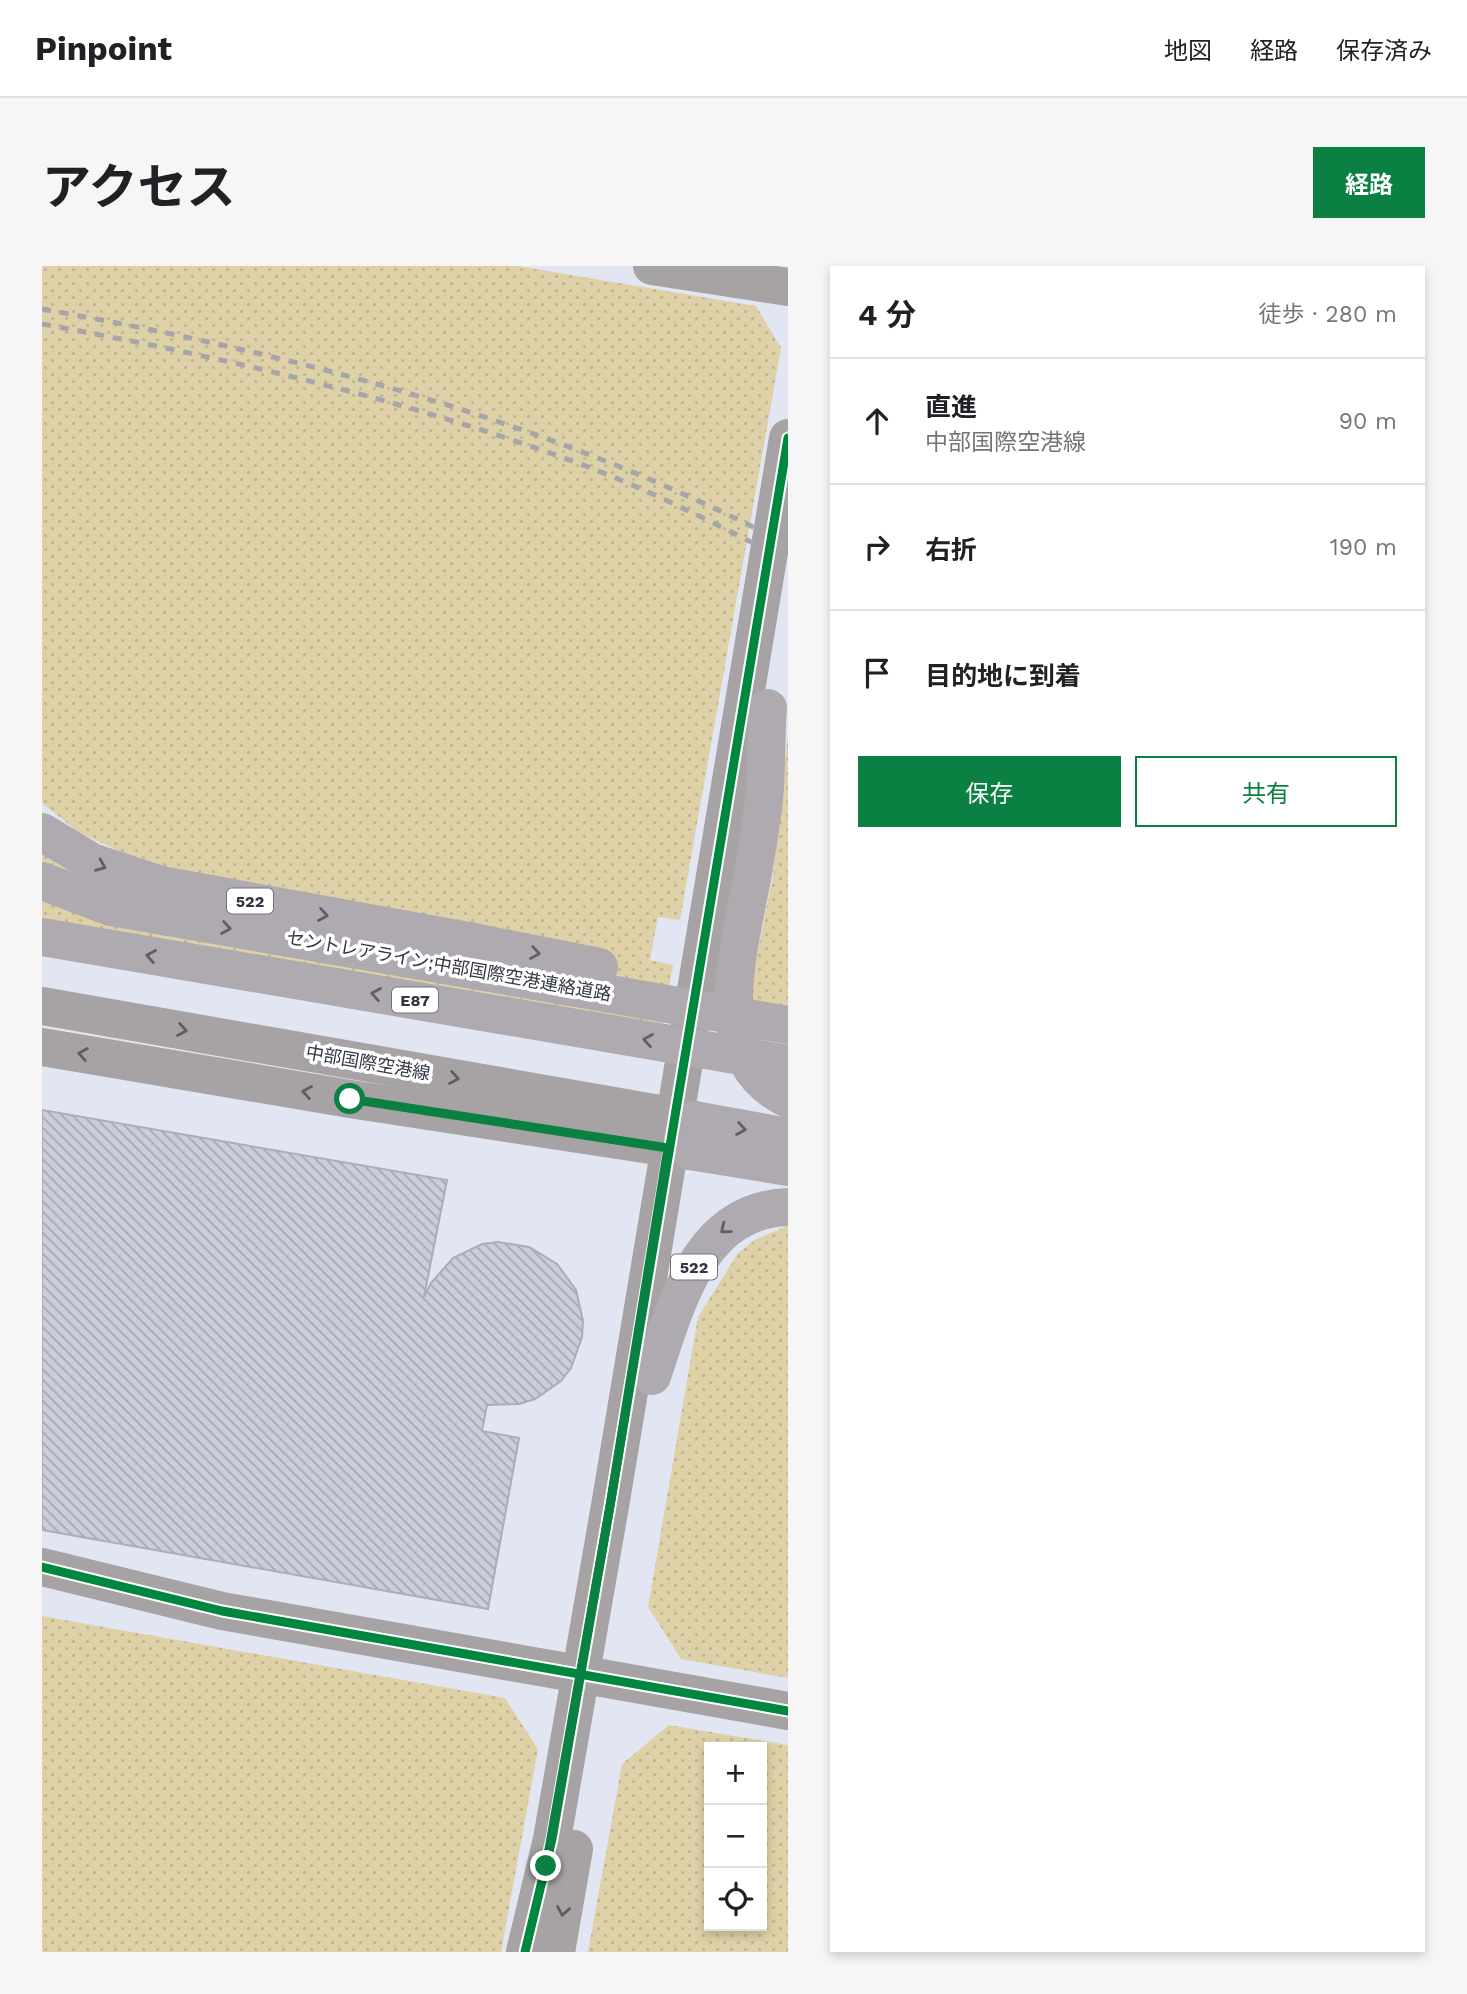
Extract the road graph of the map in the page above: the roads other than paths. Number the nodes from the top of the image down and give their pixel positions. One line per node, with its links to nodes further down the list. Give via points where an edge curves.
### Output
1 (652, 266): 2 (street)
2 (788, 287)
3 (788, 438): 15 (street)
4 (788, 588): 5 (street)
5 (768, 708): 14 (highway, via 764,807 734,982 734,1026 753,1073); 15 (street)
6 (42, 832): 10 (highway, 522, one-way to 10, bridge, via 92,862 161,885 556,957)
7 (42, 881): 11 (highway, セントレアライン;中部国際空港連絡道路 / E87, one-way to 11, bridge, via 111,908)
8 (42, 937): 13 (highway, E87, one-way to 8, bridge)
9 (42, 1006): 15 (street, 中部国際空港線, one-way to 15)
10 (788, 1007)
11 (788, 1025)
12 (42, 1047): 15 (street, one-way to 12, via 363,1102)
13 (788, 1064)
14 (788, 1099)
15 (681, 1134): 16 (highway, one-way to 16); 17 (highway); 19 (street); 23 (street)
16 (788, 1137)
17 (788, 1167)
18 (788, 1207): 19 (highway, 522, one-way to 19, via 769,1207 738,1219 717,1235 684,1284)
19 (652, 1376): 23 (street)
20 (42, 1567): 22 (street)
21 (42, 1593): 22 (street)
22 (222, 1611): 23 (street)
23 (592, 1677): 24 (street); 25 (street); 26 (street, one-way to 26)
24 (788, 1711)
25 (525, 1952)
26 (556, 1952)

